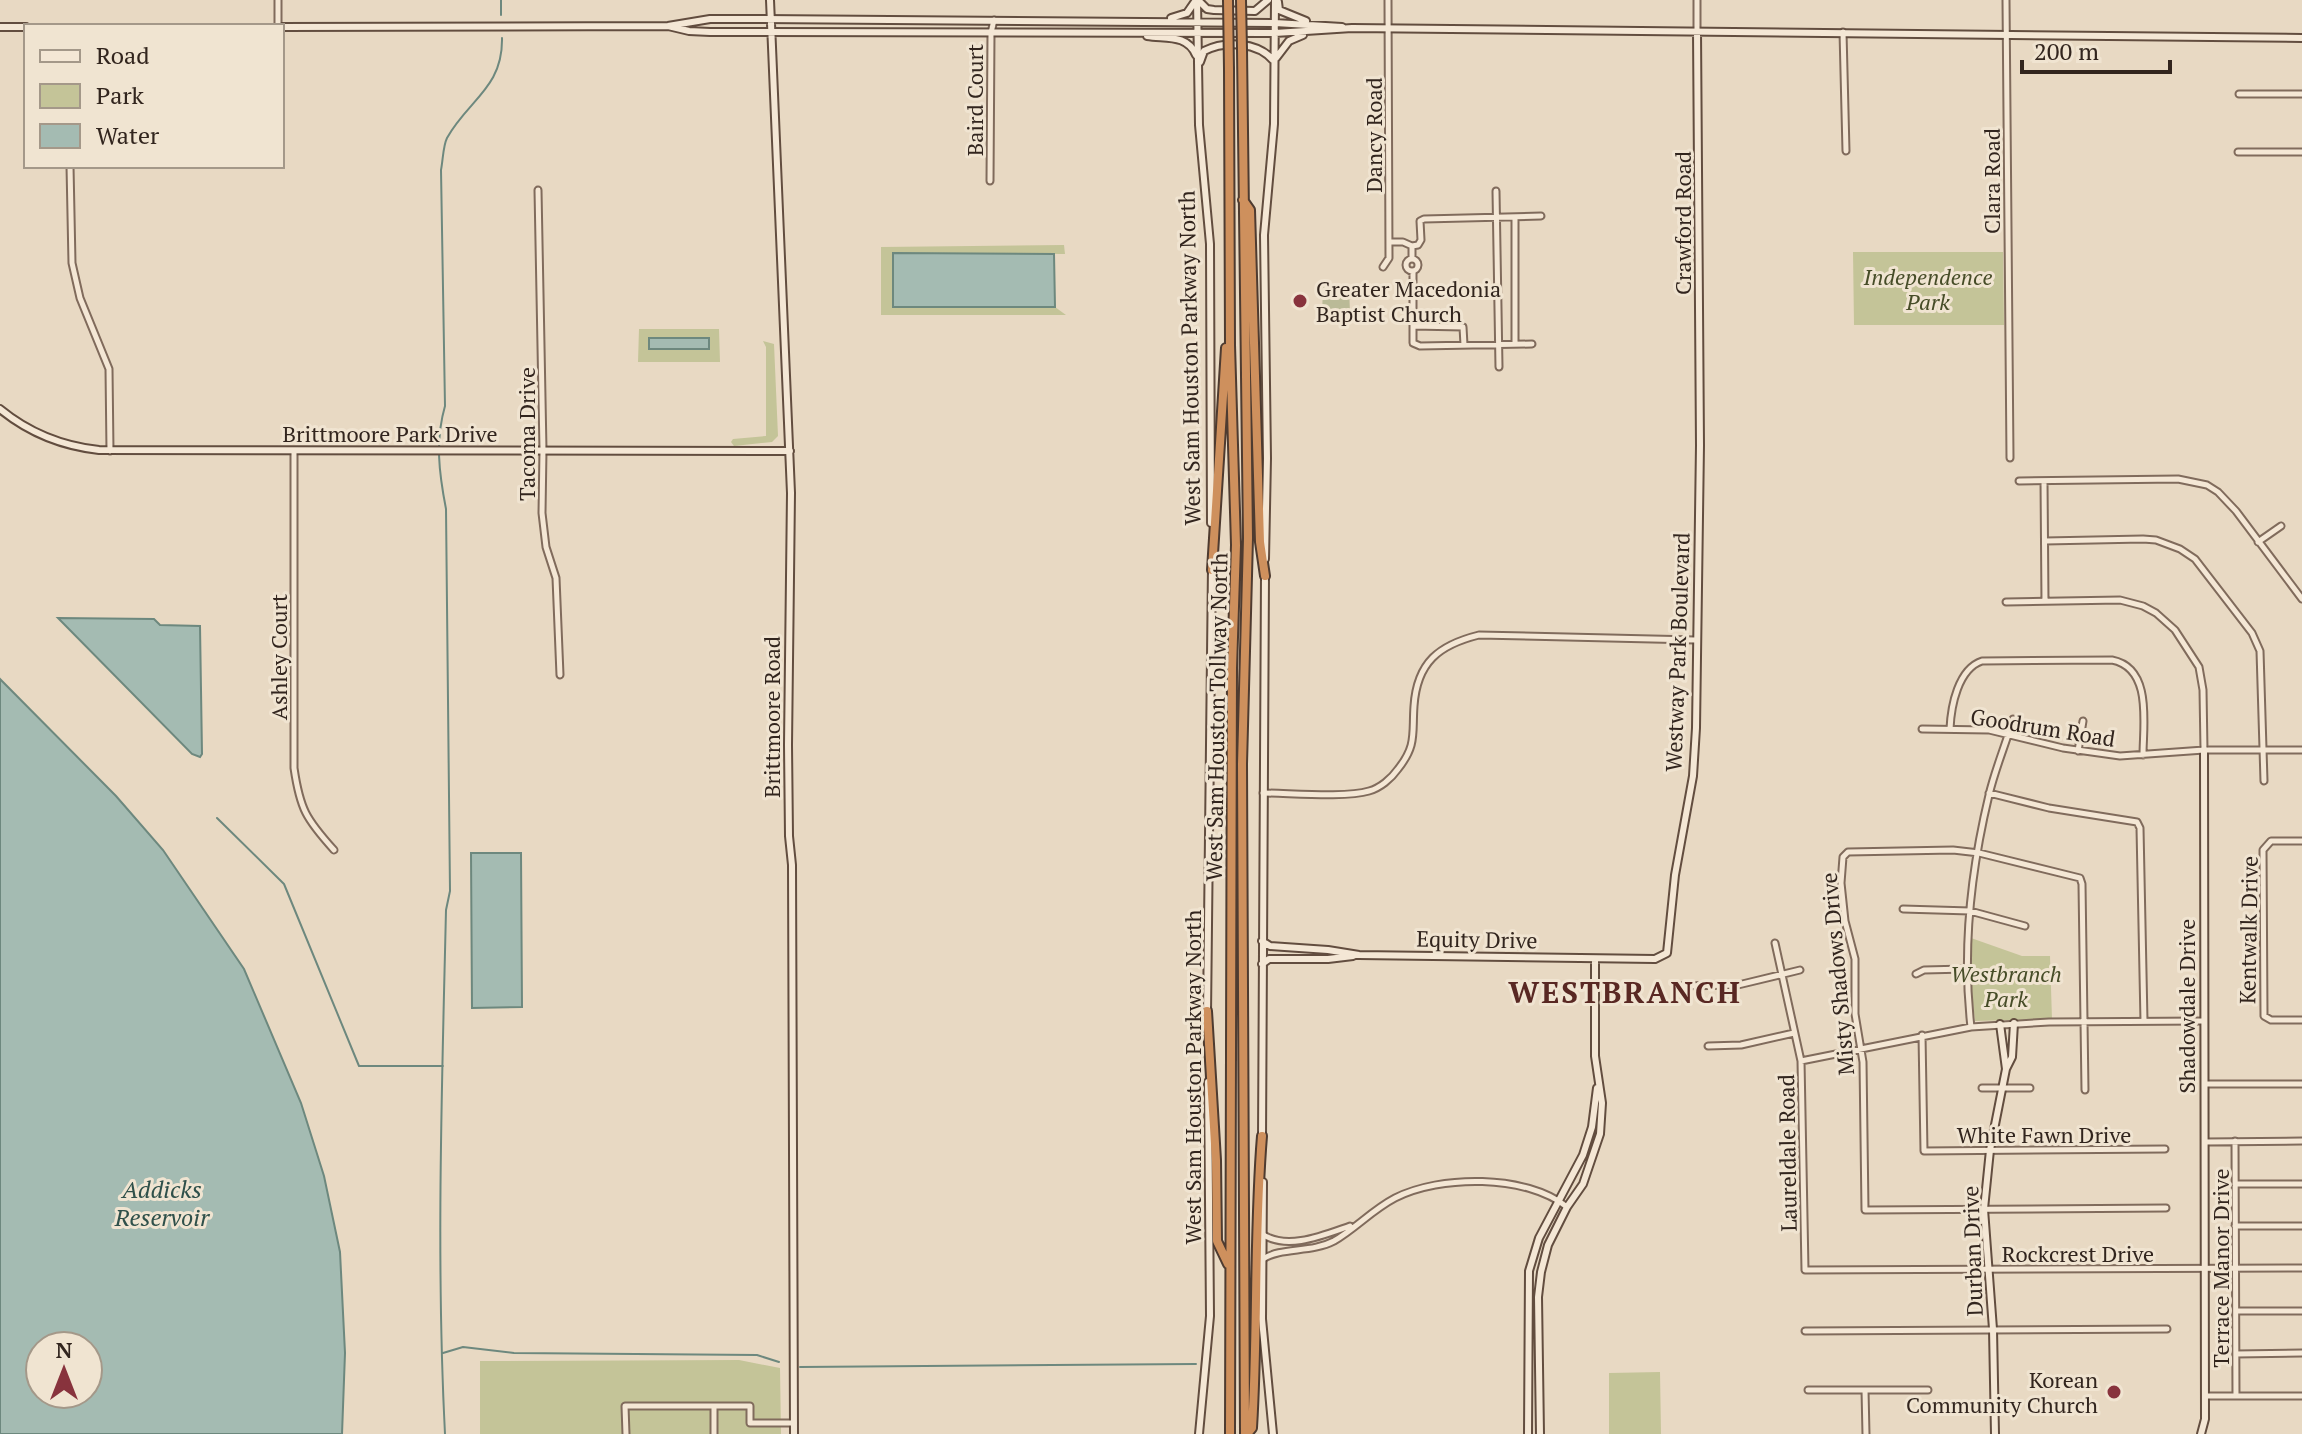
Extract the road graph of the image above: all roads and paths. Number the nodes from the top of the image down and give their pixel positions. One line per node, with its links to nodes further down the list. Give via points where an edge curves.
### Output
1 (278, 0): 16 (street)
2 (770, 0): 11 (main road, Brittmoore Road)
3 (1197, 0): 6 (main road, via 1207,9 1241,11 1255,11); 13 (main road, via 1187,13); 14 (main road, West Sam Houston Parkway North)
4 (1228, 0): 54 (highway, West Sam Houston Tollway North, bridge)
5 (1241, 0): 43 (highway, West Sam Houston Tollway North, bridge)
6 (1268, 0)
7 (1276, 0): 15 (main road); 21 (main road, via 1279,10)
8 (1388, 0): 22 (street, Dancy Road)
9 (1697, 0): 23 (street, Crawford Road)
10 (2006, 0): 30 (street, Clara Road)
11 (770, 20): 12 (main road); 18 (main road, via 710,19); 24 (main road, Brittmoore Road)
12 (994, 20): 13 (main road); 26 (street, Baird Court)
13 (1145, 22): 14 (main road)
14 (1197, 22): 15 (main road); 28 (main road, West Sam Houston Parkway North)
15 (1275, 23): 21 (main road); 29 (main road)
16 (280, 24)
17 (284, 26): 18 (main road)
18 (668, 26): 24 (main road)
19 (0, 27): 20 (main road)
20 (24, 27)
21 (1320, 28): 22 (main road); 29 (main road); 32 (main road, via 1289,41)
22 (1389, 29): 23 (main road); 47 (street, Dancy Road)
23 (1697, 31): 25 (main road); 58 (main road, Crawford Road)
24 (771, 32): 26 (main road); 62 (main road, Brittmoore Road)
25 (1843, 32): 30 (main road); 36 (street)
26 (991, 33): 27 (main road); 40 (street, Baird Court)
27 (1123, 33): 28 (main road); 33 (main road, via 1183,40 1195,51)
28 (1197, 33): 29 (main road); 33 (main road, West Sam Houston Parkway North)
29 (1275, 33): 32 (main road)
30 (2006, 34): 31 (main road); 63 (street, Clara Road)
31 (2302, 38)
32 (1275, 61): 33 (main road, via 1256,46 1214,46 1204,51); 70 (main road, via 1264,235)
33 (1198, 65): 69 (main road, West Sam Houston Parkway North, via 1210,244)
34 (2239, 94): 35 (street)
35 (2302, 94)
36 (1846, 151)
37 (2238, 152): 38 (street)
38 (2302, 152)
39 (70, 168): 60 (street, via 72,263 109,369)
40 (990, 181)
41 (538, 190): 59 (street, Tacoma Drive)
42 (1496, 191): 45 (street)
43 (1243, 200): 70 (highway, via 1250,210); 170 (highway, West Sam Houston Tollway North, via 1248,520 1242,764)
44 (1541, 216): 46 (street)
45 (1497, 217): 46 (street); 48 (street, via 1424,219 1421,240); 51 (street)
46 (1515, 217): 52 (street)
47 (1389, 242): 48 (street); 49 (street, Dancy Road)
48 (1412, 246): 50 (street, via 1412,259 1419,264 1413,272)
49 (1383, 267)
50 (1413, 326): 55 (street, via 1463,327); 55 (street, via 1413,343 1420,346)
51 (1499, 344): 52 (street); 55 (street); 56 (street)
52 (1515, 344): 53 (street)
53 (1532, 344)
54 (1230, 345): 69 (highway, via 1225,349); 145 (highway, West Sam Houston Tollway North, via 1236,545)
55 (1464, 345)
56 (1499, 367)
57 (0, 409): 60 (main road, Brittmoore Park Drive, via 47,437)
58 (1700, 445): 74 (main road, Westway Park Boulevard)
59 (543, 450): 61 (main road, Brittmoore Park Drive); 62 (main road, Brittmoore Park Drive); 75 (street, Tacoma Drive, via 542,527 556,578)
60 (110, 451): 61 (main road, Brittmoore Park Drive)
61 (294, 451): 90 (street, Ashley Court, via 295,771 298,798 310,823)
62 (790, 451): 164 (main road, Brittmoore Road)
63 (2010, 458)
64 (2019, 481): 65 (street)
65 (2044, 481): 67 (street); 68 (street, via 2201,483 2229,503)
66 (2281, 526): 68 (street)
67 (2045, 541): 72 (street); 82 (street, via 2143,539 2168,544 2195,559 2260,651)
68 (2258, 542): 71 (street)
69 (1212, 570): 105 (main road, West Sam Houston Parkway North)
70 (1265, 576): 87 (main road)
71 (2302, 599)
72 (2045, 601): 73 (street); 81 (street, Shadowdale Drive, via 2120,600 2151,610 2175,630 2199,667)
73 (2006, 602)
74 (1695, 640): 87 (street, via 1479,635 1451,642 1431,657 1419,679 1414,743 1391,779 1369,791); 98 (main road, Westway Park Boulevard, via 1693,776 1667,953 1655,959)
75 (560, 675)
76 (2013, 719): 80 (street)
77 (2083, 721): 84 (street)
78 (1922, 729): 79 (street, Goodrum Road)
79 (1950, 729): 80 (street, Goodrum Road); 85 (street, via 1953,704 1974,664 2112,660 2131,672 2141,688)
80 (2009, 733): 84 (street, Goodrum Road); 88 (street)
81 (2204, 750): 82 (street, Goodrum Road); 85 (street, Goodrum Road); 108 (main road, Shadowdale Drive)
82 (2264, 750): 83 (street, Goodrum Road); 86 (street)
83 (2302, 750)
84 (2078, 751): 85 (street, Goodrum Road)
85 (2143, 755)
86 (2264, 781)
87 (1263, 793): 95 (main road)
88 (1989, 793): 91 (street); 107 (street, via 2137,822)
89 (2302, 841): 106 (street, Kentwalk Drive, via 2268,843 2263,850 2263,1012 2265,1018)
90 (334, 850)
91 (1979, 853): 93 (street); 109 (street, via 2080,878); 116 (street, Misty Shadows Drive, via 1848,852 1841,867 1842,902 1855,959)
92 (1903, 909): 93 (street)
93 (1970, 911): 94 (street); 100 (street)
94 (2025, 926)
95 (1262, 941): 97 (main road, Equity Drive); 99 (main road)
96 (1775, 943): 103 (street, Laureldale Road)
97 (1359, 955): 98 (main road, Equity Drive); 99 (main road, Equity Drive, via 1269,959)
98 (1595, 959): 119 (main road)
99 (1262, 964): 126 (main road)
100 (1966, 969): 102 (street); 112 (street)
101 (1800, 970): 103 (street)
102 (1916, 974)
103 (1781, 975): 104 (street, via 1738,985); 113 (street, Laureldale Road)
104 (1679, 986)
105 (1207, 1011): 145 (highway, via 1217,1241); 168 (main road, West Sam Houston Parkway North, via 1210,1306)
106 (2302, 1020)
107 (2144, 1021): 108 (street); 109 (street)
108 (2204, 1021): 120 (main road, Shadowdale Drive)
109 (2083, 1022): 110 (street); 125 (street)
110 (2014, 1023): 111 (street); 118 (main road, Durban Drive)
111 (2000, 1024): 112 (street); 118 (main road, Durban Drive)
112 (1971, 1027): 114 (street)
113 (1794, 1033): 115 (street, via 1751,1044); 117 (street, Laureldale Road)
114 (1922, 1035): 116 (street); 131 (street, White Fawn Drive, via 1924,1151)
115 (1708, 1046)
116 (1860, 1049): 117 (street); 137 (street, Misty Shadows Drive, via 1865,1210)
117 (1801, 1061): 148 (street, Laureldale Road)
118 (2006, 1069): 123 (main road, Durban Drive)
119 (1598, 1078): 134 (main road, via 1592,1127); 135 (main road, via 1600,1134 1583,1184)
120 (2205, 1084): 121 (street); 129 (main road, Shadowdale Drive)
121 (2302, 1084)
122 (1982, 1088): 123 (street)
123 (2003, 1088): 124 (street); 131 (main road, Durban Drive)
124 (2030, 1088)
125 (2085, 1090)
126 (1262, 1136): 141 (main road); 170 (highway, via 1252,1428)
127 (2235, 1141): 128 (street); 129 (street); 132 (street, Terrace Manor Drive)
128 (2302, 1141)
129 (2205, 1142): 143 (main road, Shadowdale Drive)
130 (2165, 1149): 131 (street, White Fawn Drive)
131 (1990, 1150): 137 (main road, Durban Drive)
132 (2235, 1184): 133 (street); 139 (street, Terrace Manor Drive)
133 (2302, 1184)
134 (1559, 1201): 135 (street); 138 (street, via 1518,1185 1436,1184 1396,1197); 172 (main road, via 1529,1271)
135 (1567, 1207): 173 (main road, via 1548,1245 1539,1285)
136 (2166, 1208): 137 (street)
137 (1984, 1209): 146 (main road, Durban Drive)
138 (1355, 1224): 141 (street, via 1306,1239 1272,1241); 142 (street, via 1334,1241)
139 (2235, 1226): 140 (street); 147 (street, Terrace Manor Drive)
140 (2302, 1226)
141 (1262, 1234): 142 (main road)
142 (1262, 1260): 171 (main road)
143 (2203, 1268): 146 (street, Rockcrest Drive); 147 (street, Rockcrest Drive); 159 (main road, Shadowdale Drive)
144 (2302, 1268): 147 (street, Rockcrest Drive)
145 (1230, 1269): 169 (highway, West Sam Houston Tollway North)
146 (1987, 1269): 148 (street, Rockcrest Drive); 151 (main road, Durban Drive)
147 (2236, 1269): 149 (street, Terrace Manor Drive)
148 (1805, 1270)
149 (2236, 1311): 150 (street); 155 (street, Terrace Manor Drive)
150 (2302, 1311)
151 (1993, 1329): 152 (street); 153 (street); 175 (main road, Durban Drive)
152 (2167, 1329)
153 (1805, 1331)
154 (2302, 1353): 155 (street)
155 (2236, 1354): 160 (street, Terrace Manor Drive)
156 (1808, 1390): 157 (street)
157 (1865, 1390): 158 (street); 174 (street)
158 (1928, 1390)
159 (2205, 1396): 160 (street); 163 (main road, Shadowdale Drive)
160 (2236, 1396): 161 (street)
161 (2302, 1396)
162 (714, 1406): 164 (street, via 750,1406 750,1423); 165 (street, via 625,1406); 166 (street)
163 (2205, 1419): 176 (main road, Shadowdale Drive); 177 (main road, Shadowdale Drive)
164 (794, 1423): 167 (main road, Brittmoore Road)
165 (626, 1434)
166 (714, 1434)
167 (794, 1434)
168 (1199, 1434)
169 (1230, 1434)
170 (1246, 1434)
171 (1273, 1434)
172 (1528, 1434)
173 (1540, 1434)
174 (1866, 1434)
175 (1995, 1434)
176 (2201, 1434)
177 (2209, 1434)

